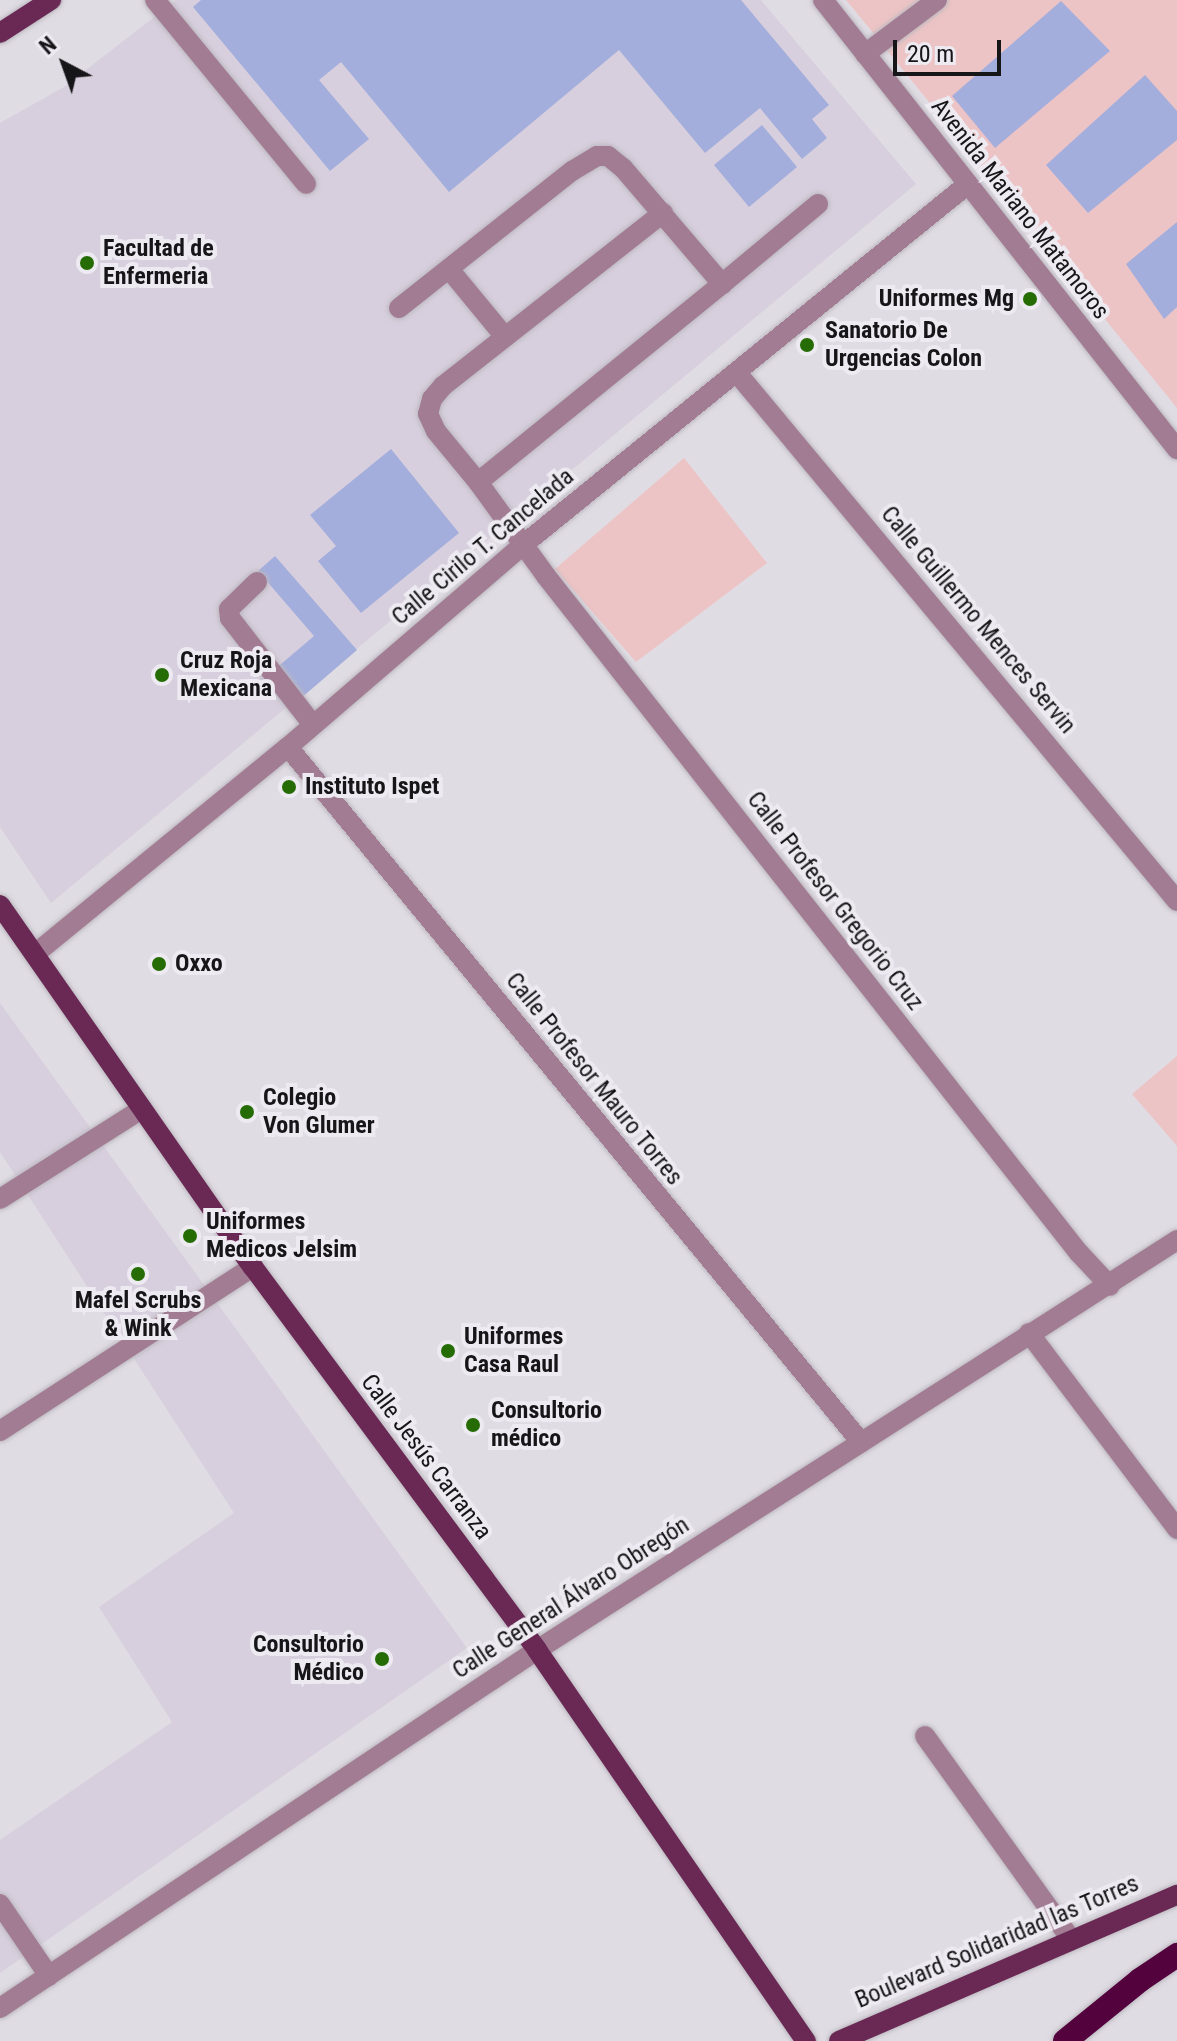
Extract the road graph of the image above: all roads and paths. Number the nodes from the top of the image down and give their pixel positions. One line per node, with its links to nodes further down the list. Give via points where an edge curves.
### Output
1 (51, 0): 5 (main road)
2 (155, 0): 7 (street)
3 (823, 0): 6 (street, Avenida Mariano Matamoros)
4 (937, 0): 6 (street)
5 (0, 33)
6 (865, 54): 8 (street, Avenida Mariano Matamoros)
7 (306, 184)
8 (968, 184): 15 (street, Calle Cirilo T. Cancelada); 16 (street, Avenida Mariano Matamoros)
9 (818, 204): 12 (street)
10 (663, 213): 11 (street, via 623,168 608,156 597,156); 12 (street); 14 (street)
11 (449, 269): 13 (street); 14 (street)
12 (722, 284): 17 (street)
13 (399, 308)
14 (505, 337): 17 (street, Calle Profesor Gregorio Cruz, via 443,386 428,414)
15 (737, 373): 18 (street, Calle Cirilo T. Cancelada); 22 (street, Calle Guillermo Mences Servin)
16 (1177, 449)
17 (478, 482): 18 (street, Calle Profesor Gregorio Cruz)
18 (523, 545): 20 (street, Calle Cirilo T. Cancelada); 29 (street, Calle Profesor Gregorio Cruz)
19 (257, 582): 20 (street, via 229,609 230,618)
20 (313, 725): 21 (street, Calle Cirilo T. Cancelada)
21 (288, 747): 24 (street, Calle Cirilo T. Cancelada); 32 (street, Calle Profesor Mauro Torres)
22 (1177, 901)
23 (0, 905): 24 (main road, Calle Jesús Carranza)
24 (35, 954): 25 (main road, Calle Jesús Carranza)
25 (142, 1109): 26 (street); 28 (main road, Calle Jesús Carranza)
26 (0, 1199)
27 (1177, 1240): 29 (street, Calle General Álvaro Obregón)
28 (253, 1267): 31 (street); 34 (main road, Calle Jesús Carranza)
29 (1110, 1286): 30 (street, Calle General Álvaro Obregón)
30 (1029, 1333): 32 (street, Calle General Álvaro Obregón); 33 (street)
31 (0, 1431)
32 (861, 1442): 34 (street, Calle General Álvaro Obregón)
33 (1177, 1529)
34 (537, 1650): 40 (street, Calle General Álvaro Obregón); 42 (main road, Calle Jesús Carranza)
35 (925, 1736): 38 (street)
36 (1177, 1895): 38 (main road, Boulevard Solidaridad las Torres)
37 (0, 1904): 40 (street)
38 (1071, 1939): 43 (main road, Boulevard Solidaridad las Torres)
39 (1177, 1955): 44 (highway)
40 (49, 1976): 41 (street, Calle General Álvaro Obregón)
41 (0, 2008)
42 (806, 2041)
43 (839, 2041)
44 (1065, 2041)

